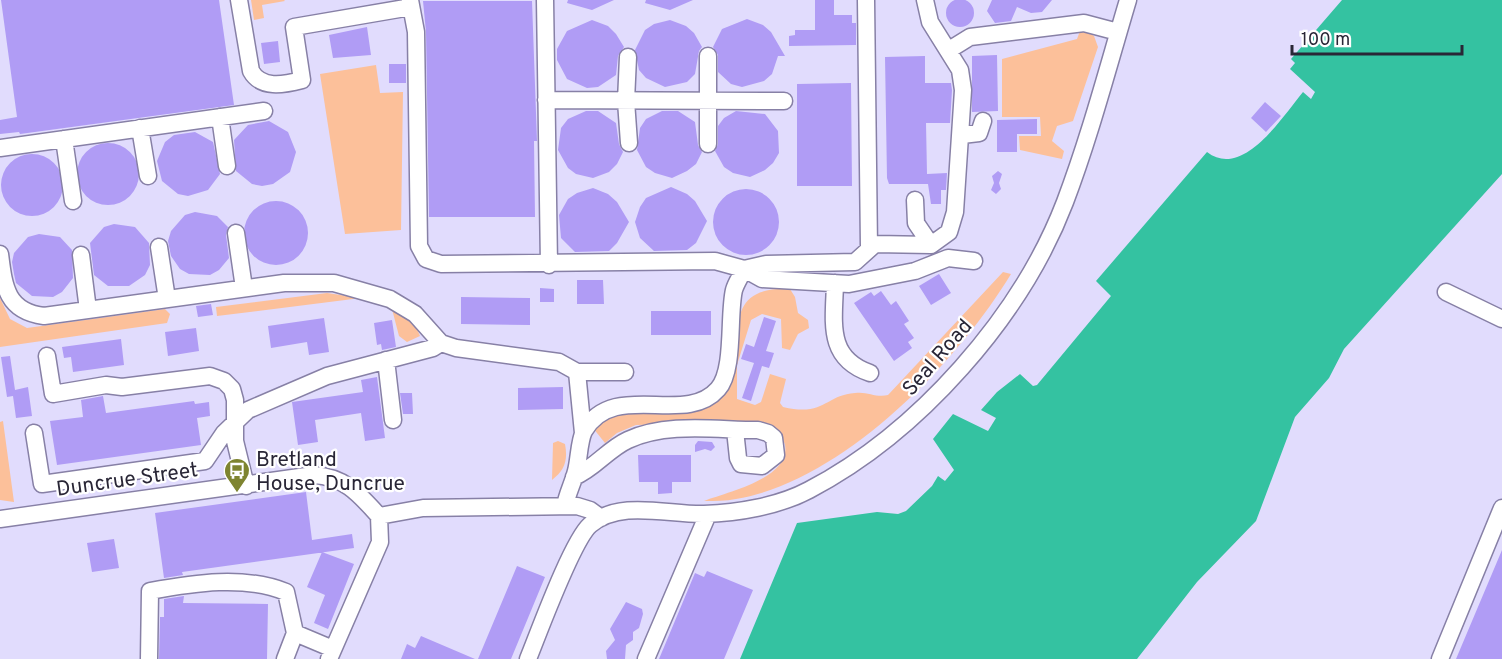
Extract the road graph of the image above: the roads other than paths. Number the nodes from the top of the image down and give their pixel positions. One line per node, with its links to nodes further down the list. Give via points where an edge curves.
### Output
1 (239, 0): 6 (street, via 250,71 265,84 302,80 294,27)
2 (545, 0): 11 (street)
3 (866, 0): 31 (street)
4 (925, 0): 8 (street, via 930,22)
5 (1128, 0): 7 (street, Seal Road)
6 (411, 4): 35 (street, via 416,33 419,246 426,259 441,264)
7 (1118, 32): 8 (street, via 1084,23 970,37); 60 (street, Seal Road, via 1064,204 1030,271 970,357 907,424 808,490 766,505)
8 (950, 50): 19 (street, via 960,70 963,90)
9 (708, 56): 13 (street)
10 (628, 57): 12 (street)
11 (546, 100): 12 (street); 35 (street)
12 (626, 100): 13 (street); 21 (street)
13 (709, 101): 14 (street); 22 (street)
14 (784, 101)
15 (264, 111): 16 (street)
16 (220, 117): 18 (street); 24 (street)
17 (983, 121): 19 (street, via 979,133)
18 (140, 128): 20 (street); 25 (street)
19 (962, 135): 29 (street, via 955,212 949,232)
20 (64, 139): 23 (street); 27 (street)
21 (629, 143)
22 (708, 144)
23 (0, 148)
24 (227, 166)
25 (148, 176)
26 (915, 200): 29 (street, via 916,223)
27 (73, 201)
28 (236, 233): 38 (street)
29 (931, 245): 31 (street)
30 (159, 247): 40 (street)
31 (870, 247): 36 (street, via 855,262 766,264)
32 (0, 254): 41 (street, via 4,284 19,307 44,316)
33 (81, 255): 41 (street)
34 (974, 261): 37 (street, via 948,258 897,275)
35 (549, 265): 36 (street, via 715,261)
36 (744, 269): 37 (street, via 762,279); 50 (street, via 734,289 726,370 719,388 706,399 691,404 633,404 614,407)
37 (835, 283): 48 (street, via 834,330 841,355)
38 (244, 288): 40 (street); 43 (street, via 310,281 359,289 390,299 415,314)
39 (1446, 292): 42 (street)
40 (167, 299): 41 (street)
41 (88, 310)
42 (1502, 319)
43 (441, 343): 45 (street); 46 (street, via 559,362)
44 (47, 356): 51 (street, via 53,394 210,376 232,389)
45 (386, 360): 51 (street, via 327,376 248,410); 52 (street)
46 (578, 372): 47 (street); 49 (street)
47 (625, 372)
48 (870, 373)
49 (581, 396): 50 (street); 55 (street)
50 (595, 417): 55 (street)
51 (237, 420): 54 (street, via 206,461 42,484); 57 (street, via 235,441)
52 (393, 420)
53 (735, 430): 56 (street, via 651,432 605,453)
54 (34, 433)
55 (583, 433): 56 (street)
56 (574, 477): 58 (street)
57 (246, 486): 61 (street, Duncrue Street, via 314,475 331,477 355,490); 62 (street, Duncrue Street)
58 (565, 506): 61 (street, via 423,508); 63 (street, via 590,510)
59 (1502, 508): 70 (street)
60 (708, 514): 63 (street, Seal Road, via 619,511); 69 (street)
61 (379, 516): 65 (street, via 380,542)
62 (0, 519)
63 (595, 522): 68 (street, via 575,549)
64 (295, 633): 65 (street); 66 (street, via 286,592 257,583 194,583 150,591); 67 (street)
65 (331, 654)
66 (149, 659)
67 (285, 659)
68 (528, 659)
69 (646, 659)
70 (1440, 659)

